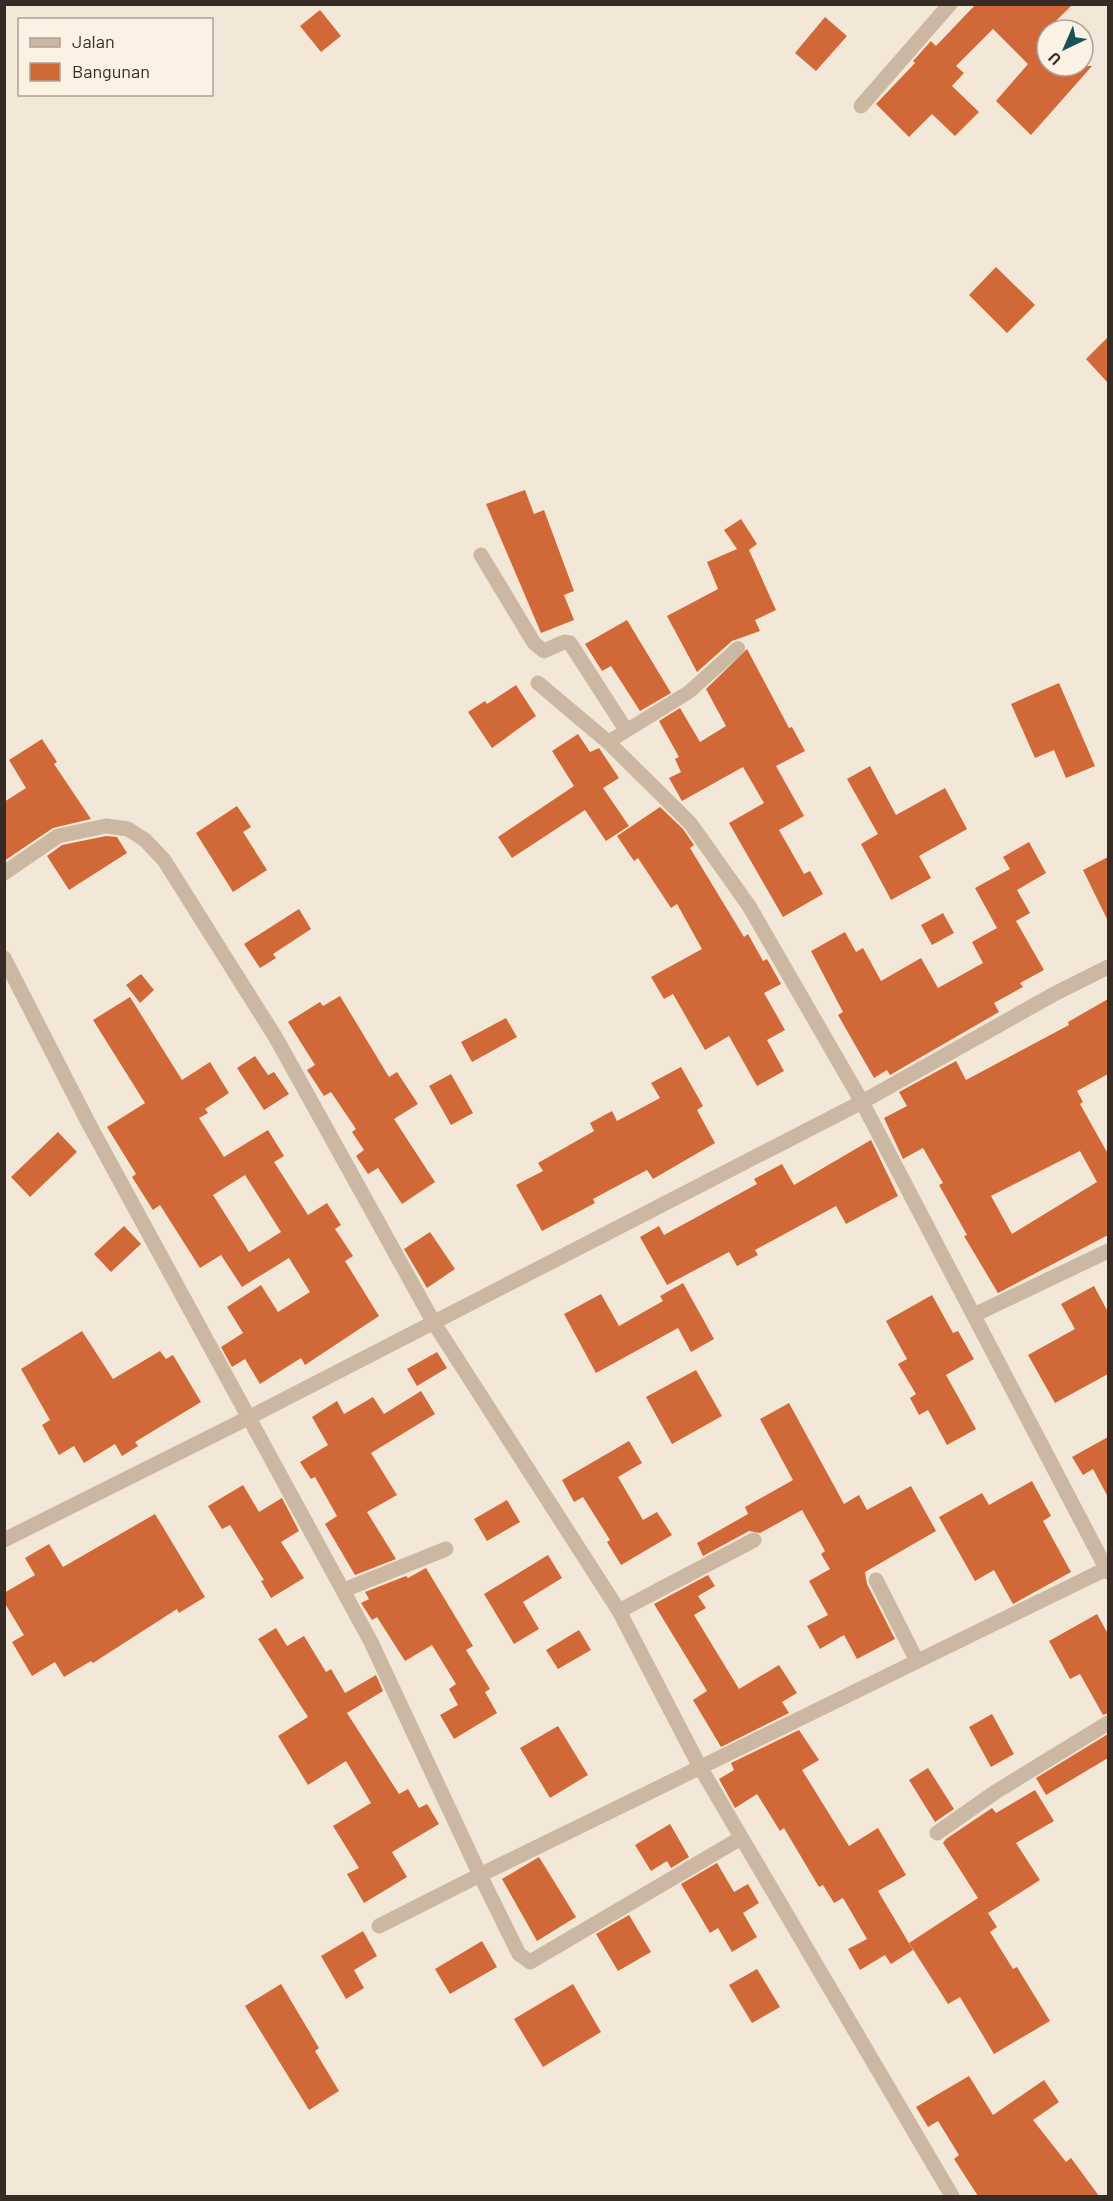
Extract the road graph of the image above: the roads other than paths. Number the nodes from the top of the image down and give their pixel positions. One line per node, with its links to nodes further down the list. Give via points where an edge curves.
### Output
1 (950, 4): 2 (street)
2 (861, 106)
3 (481, 555): 6 (street, via 534,643 544,651 570,643)
4 (738, 648): 6 (lane, via 689,692)
5 (538, 683): 7 (street)
6 (626, 730): 7 (lane)
7 (608, 742): 11 (street, via 690,824 723,867)
8 (4, 873): 14 (street, via 58,836 106,826 128,829 165,860 276,1038)
9 (4, 958): 15 (street)
10 (1108, 967): 11 (street)
11 (862, 1102): 13 (street); 14 (street)
12 (1108, 1251): 13 (street)
13 (974, 1315): 19 (street)
14 (434, 1323): 15 (street); 22 (street)
15 (248, 1418): 16 (street); 21 (street)
16 (4, 1540)
17 (754, 1540): 22 (street)
18 (446, 1549): 21 (street)
19 (1108, 1570): 23 (street)
20 (876, 1580): 23 (street)
21 (344, 1590): 28 (street)
22 (619, 1611): 25 (street)
23 (917, 1661): 25 (street)
24 (1108, 1723): 26 (street)
25 (700, 1767): 27 (street); 28 (street)
26 (937, 1833)
27 (741, 1838): 28 (street, via 530,1962 519,1954); 30 (street)
28 (480, 1875): 29 (street)
29 (379, 1926)
30 (952, 2196)

